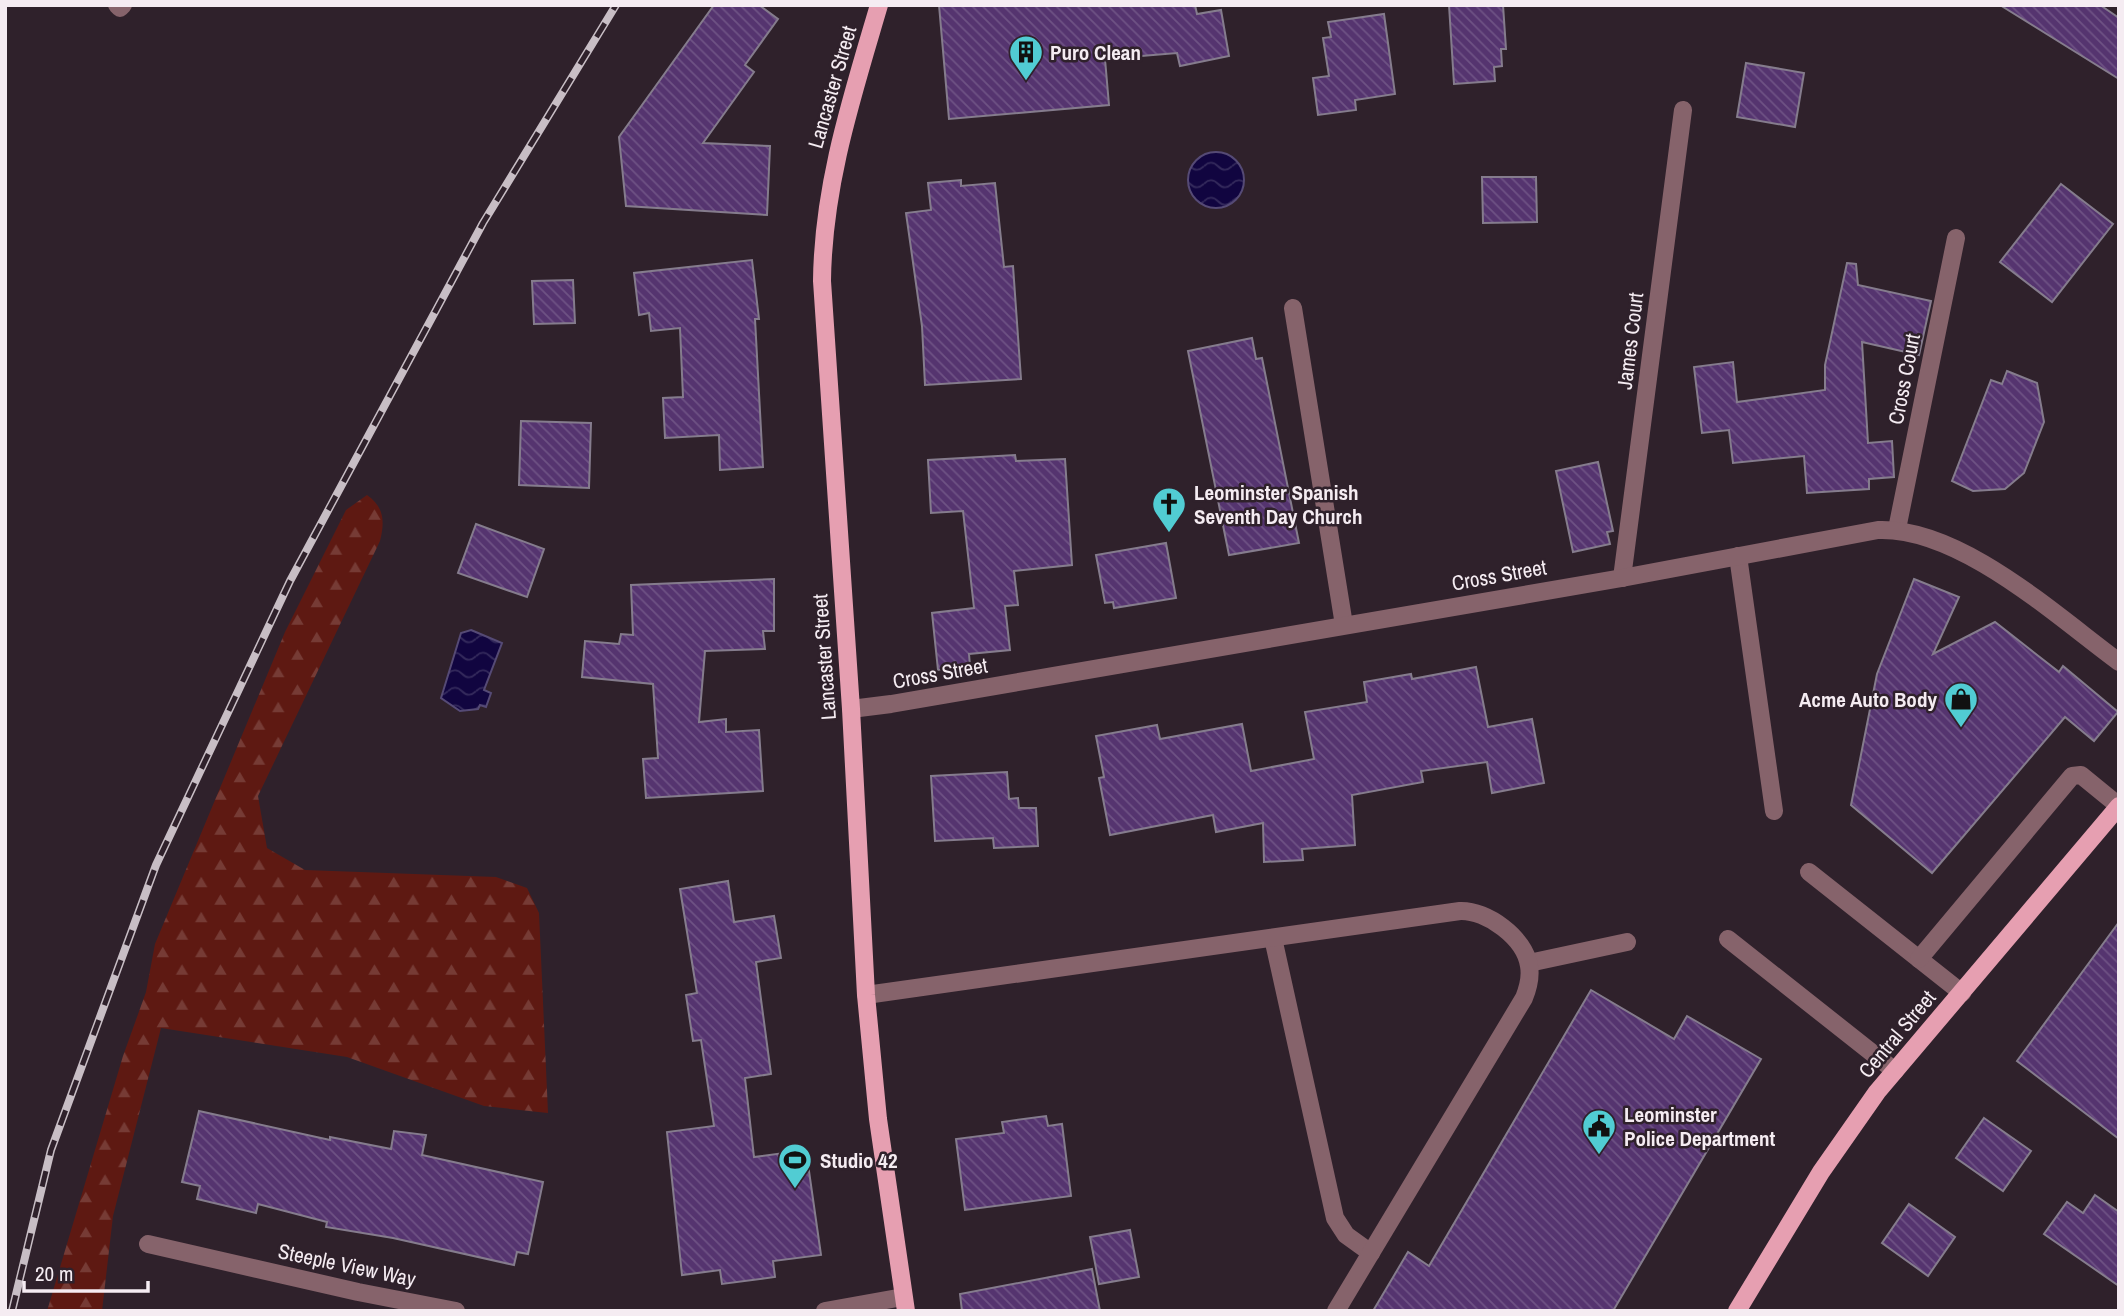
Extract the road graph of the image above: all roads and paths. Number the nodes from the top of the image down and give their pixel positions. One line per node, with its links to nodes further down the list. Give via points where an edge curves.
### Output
1 (117, 5): 2 (street)
2 (123, 5)
3 (879, 5): 12 (main road, Lancaster Street, via 837,146 822,230)
4 (1683, 110): 9 (street, James Court)
5 (1955, 238): 7 (street, Cross Court)
6 (1293, 309): 10 (street)
7 (1897, 529): 8 (street, Cross Street); 11 (street, Cross Street, via 1984,563)
8 (1738, 556): 9 (street, Cross Street); 14 (street)
9 (1622, 578): 10 (street, Cross Street)
10 (1344, 625): 12 (street, Cross Street)
11 (2119, 662)
12 (851, 709): 22 (main road, Lancaster Street)
13 (2119, 806): 19 (street, via 2081,775 2072,776); 21 (main road, Central Street)
14 (1774, 811)
15 (1809, 872): 19 (street)
16 (1273, 938): 20 (street, via 1472,911 1504,930); 22 (street); 25 (street, via 1335,1218 1346,1235)
17 (1728, 939): 23 (street)
18 (1626, 942): 20 (street)
19 (1919, 959): 21 (street)
20 (1529, 963): 25 (street, via 1524,999)
21 (1962, 993): 23 (main road, Central Street)
22 (866, 996): 26 (main road, Lancaster Street)
23 (1895, 1071): 30 (main road, Central Street, via 1821,1172)
24 (148, 1244): 27 (street, Steeple View Way)
25 (1371, 1253): 29 (street)
26 (904, 1304): 28 (street)
27 (456, 1311)
28 (825, 1311)
29 (1336, 1311)
30 (1737, 1311)

